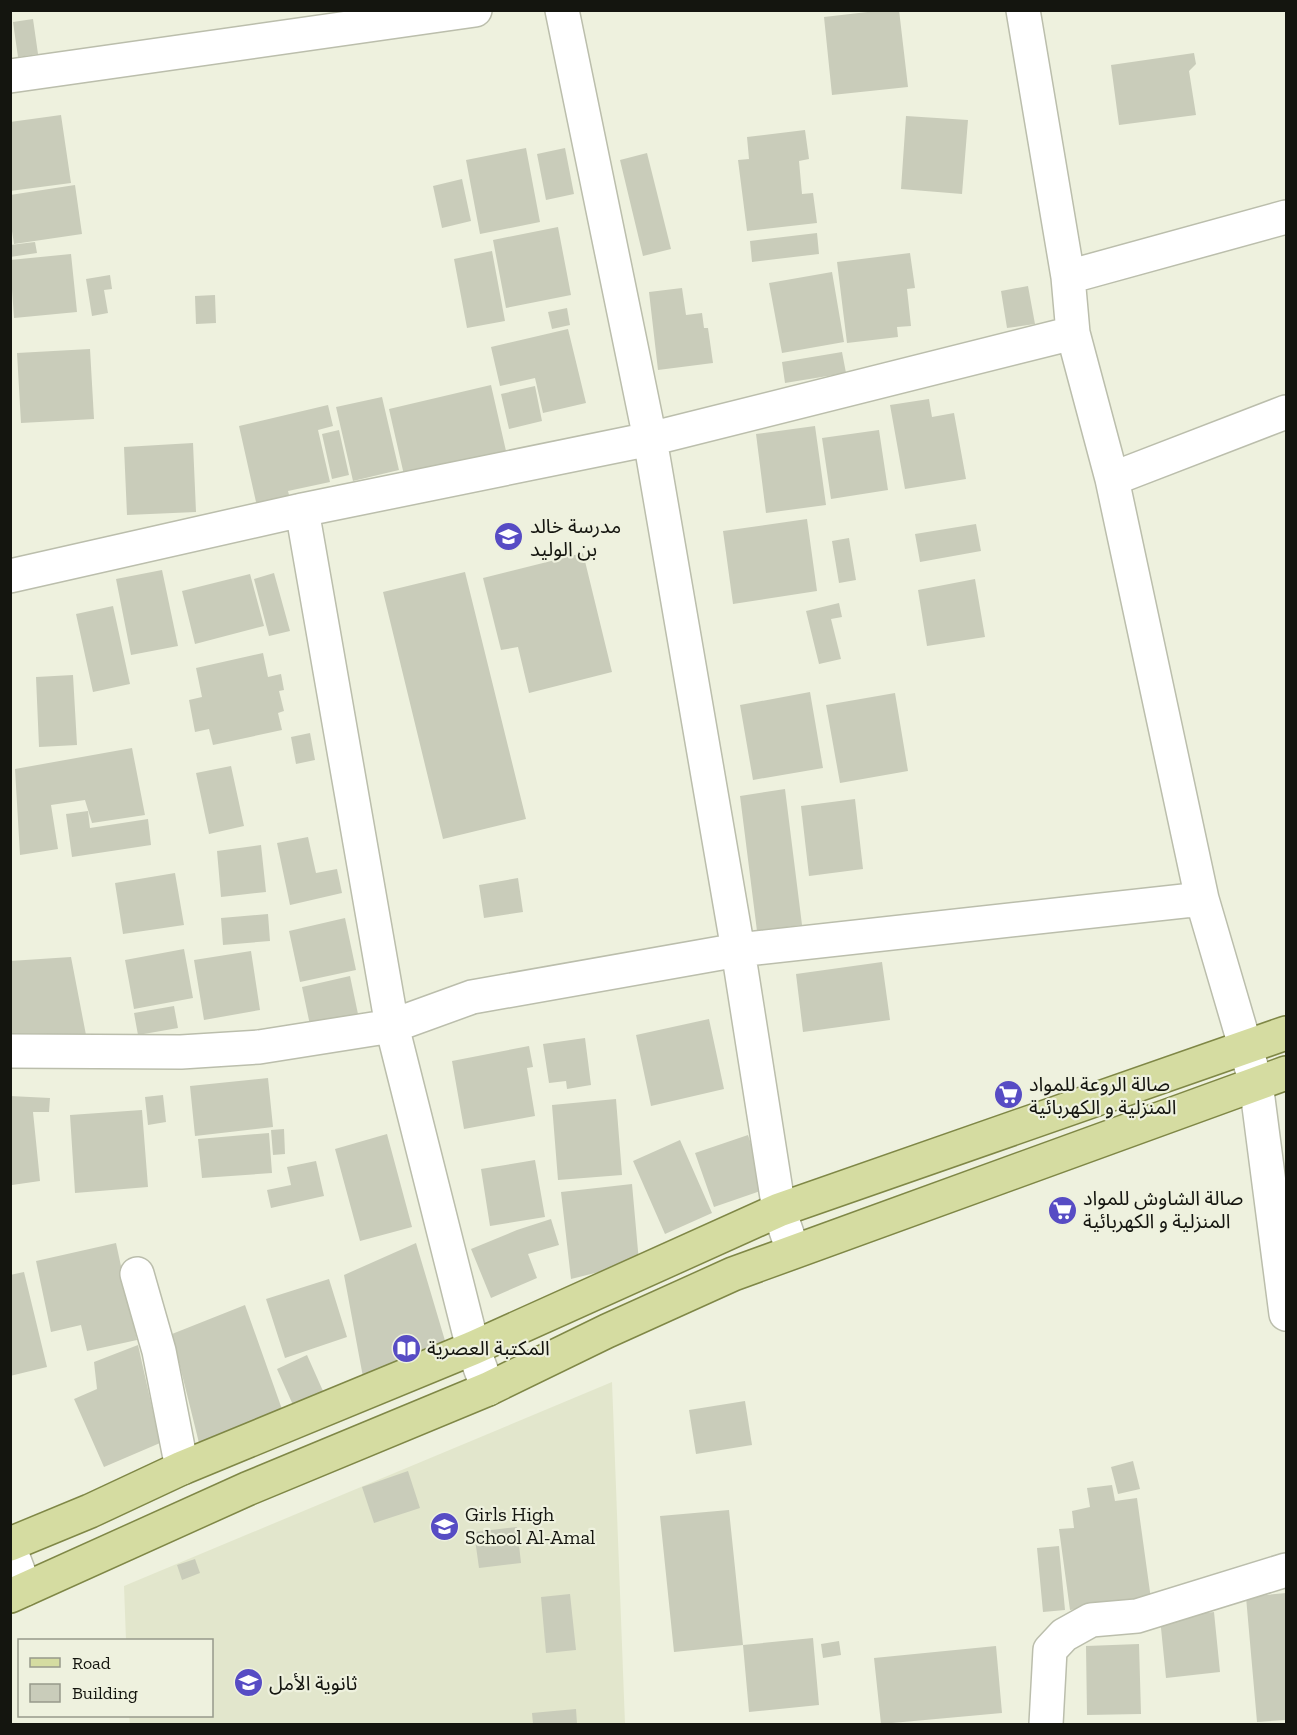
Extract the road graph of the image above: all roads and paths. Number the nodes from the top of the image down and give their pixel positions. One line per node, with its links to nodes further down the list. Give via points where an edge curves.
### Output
1 (475, 10): 4 (street)
2 (562, 10): 9 (street)
3 (1023, 10): 6 (street)
4 (10, 76)
5 (1287, 217): 6 (street)
6 (1068, 277): 7 (street)
7 (1073, 333): 9 (street); 10 (street)
8 (1287, 412): 10 (street)
9 (650, 439): 11 (street); 14 (street)
10 (1112, 479): 13 (street)
11 (302, 510): 12 (street); 15 (street)
12 (10, 576)
13 (1202, 899): 14 (street); 17 (street)
14 (738, 950): 15 (street, via 472,997); 21 (street)
15 (392, 1026): 18 (street, via 259,1047 214,1050); 25 (street)
16 (1287, 1033): 17 (main road)
17 (1244, 1048): 20 (street); 21 (main road)
18 (10, 1051)
19 (1287, 1073): 20 (main road)
20 (1256, 1083): 22 (main road); 24 (street)
21 (779, 1210): 22 (street); 25 (main road)
22 (794, 1251): 26 (main road, via 702,1288)
23 (137, 1274): 27 (street, via 159,1352)
24 (1287, 1314)
25 (473, 1348): 26 (street); 27 (main road)
26 (488, 1389): 30 (main road, via 247,1489)
27 (182, 1468): 28 (main road)
28 (10, 1546): 30 (street)
29 (1287, 1570): 31 (street, via 1137,1616 1091,1620 1064,1635 1050,1650)
30 (18, 1592)
31 (1046, 1725)

